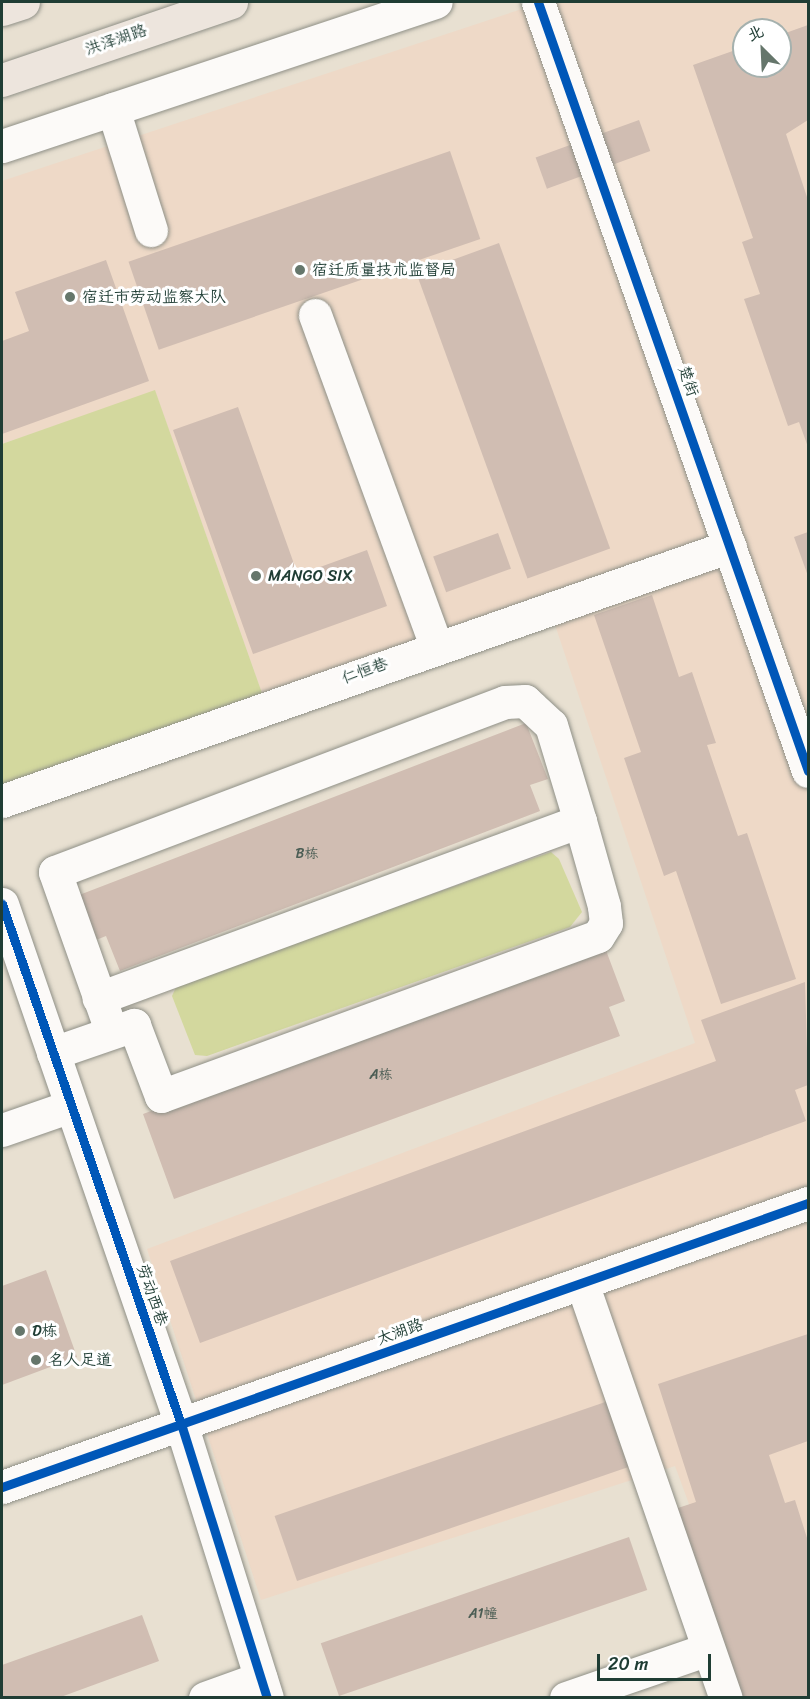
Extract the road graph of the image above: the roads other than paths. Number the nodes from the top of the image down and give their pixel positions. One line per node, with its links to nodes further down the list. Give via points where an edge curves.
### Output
1 (24, 2): 5 (main road)
2 (231, 2): 6 (main road, 洪泽湖路)
3 (435, 2): 7 (street)
4 (538, 2): 11 (street, 楚街)
5 (2, 9)
6 (2, 80)
7 (112, 109): 8 (street); 9 (street)
8 (2, 146)
9 (151, 230)
10 (315, 315): 12 (street)
11 (730, 546): 12 (street, 仁恒巷); 13 (street, 楚街)
12 (436, 646): 14 (street, 仁恒巷)
13 (808, 771)
14 (2, 801)
15 (580, 821): 17 (street); 17 (street, via 551,725 525,701 494,706 55,872); 18 (street, via 604,906 606,923 598,936 161,1096 134,1025)
16 (2, 904): 19 (street, 劳动西巷)
17 (99, 998): 18 (street)
18 (111, 1033): 19 (street)
19 (53, 1053): 20 (street, 劳动西巷)
20 (71, 1106): 21 (street); 24 (street, 劳动西巷)
21 (2, 1131)
22 (808, 1203): 23 (street, 太湖路)
23 (582, 1283): 24 (street, 太湖路); 26 (street)
24 (182, 1427): 25 (street, 太湖路); 27 (street, 劳动西巷)
25 (2, 1487)
26 (708, 1649): 29 (street); 30 (street)
27 (264, 1688): 28 (street)
28 (205, 1698)
29 (566, 1698)
30 (726, 1698)

